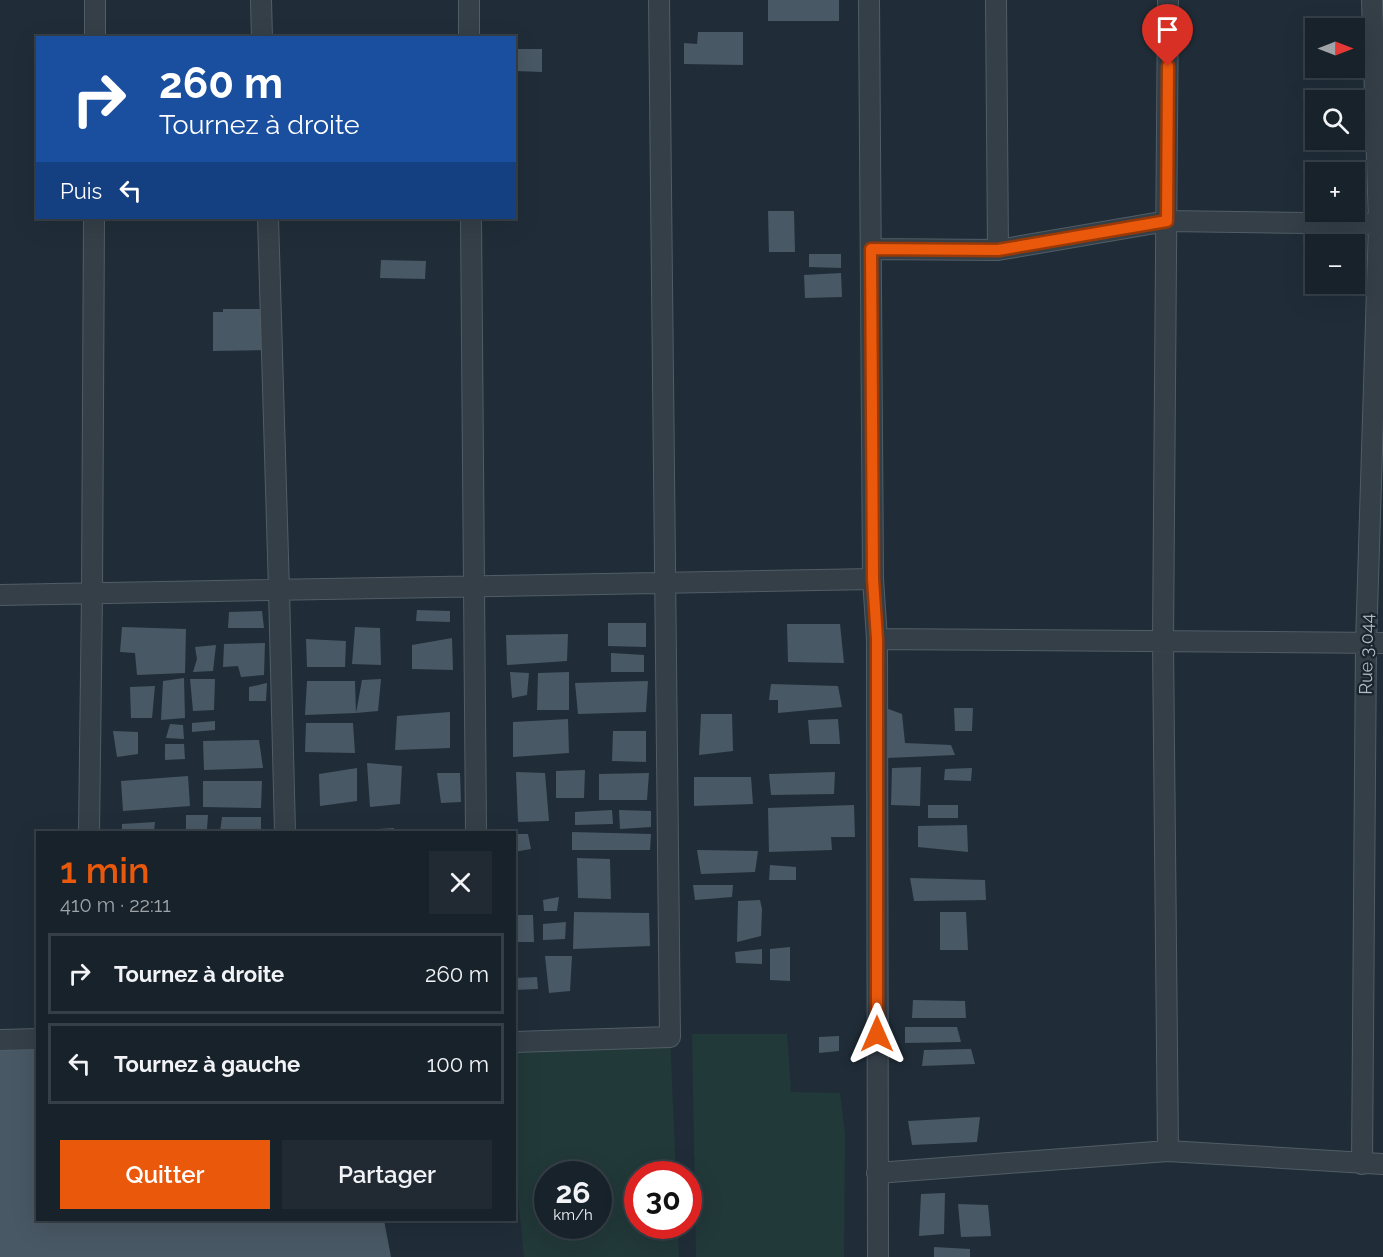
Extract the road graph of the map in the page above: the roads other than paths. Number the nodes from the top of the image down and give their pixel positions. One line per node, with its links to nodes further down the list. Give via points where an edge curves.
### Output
1 (95, 0): 9 (street)
2 (261, 0): 10 (street)
3 (469, 0): 11 (street)
4 (659, 0): 20 (street)
5 (869, 0): 17 (street)
6 (996, 0): 18 (street)
7 (1168, 0): 15 (street)
8 (1372, 0): 16 (street, Rue 3.044)
9 (95, 36)
10 (262, 36)
11 (469, 36)
12 (94, 219): 23 (street)
13 (268, 219): 22 (street)
14 (471, 219): 21 (street)
15 (1167, 221): 16 (street); 18 (street); 26 (street)
16 (1381, 224): 27 (street, Rue 3.044)
17 (871, 249): 18 (street); 19 (street)
18 (998, 250)
19 (873, 579): 20 (street); 25 (street)
20 (665, 583): 21 (street); 33 (street, via 670,1037)
21 (475, 586): 22 (street); 30 (street)
22 (279, 590): 23 (street); 29 (street)
23 (92, 594): 24 (street); 28 (street)
24 (0, 595)
25 (877, 639): 26 (street); 37 (street)
26 (1163, 642): 27 (street); 34 (street)
27 (1374, 644): 35 (street, Rue 3.044)
28 (89, 831)
29 (285, 831)
30 (476, 831)
31 (36, 1038): 32 (street)
32 (0, 1040)
33 (516, 1042)
34 (1168, 1151): 35 (street); 37 (street)
35 (1362, 1164): 36 (street)
36 (1383, 1164)
37 (877, 1173): 38 (street)
38 (878, 1257)

